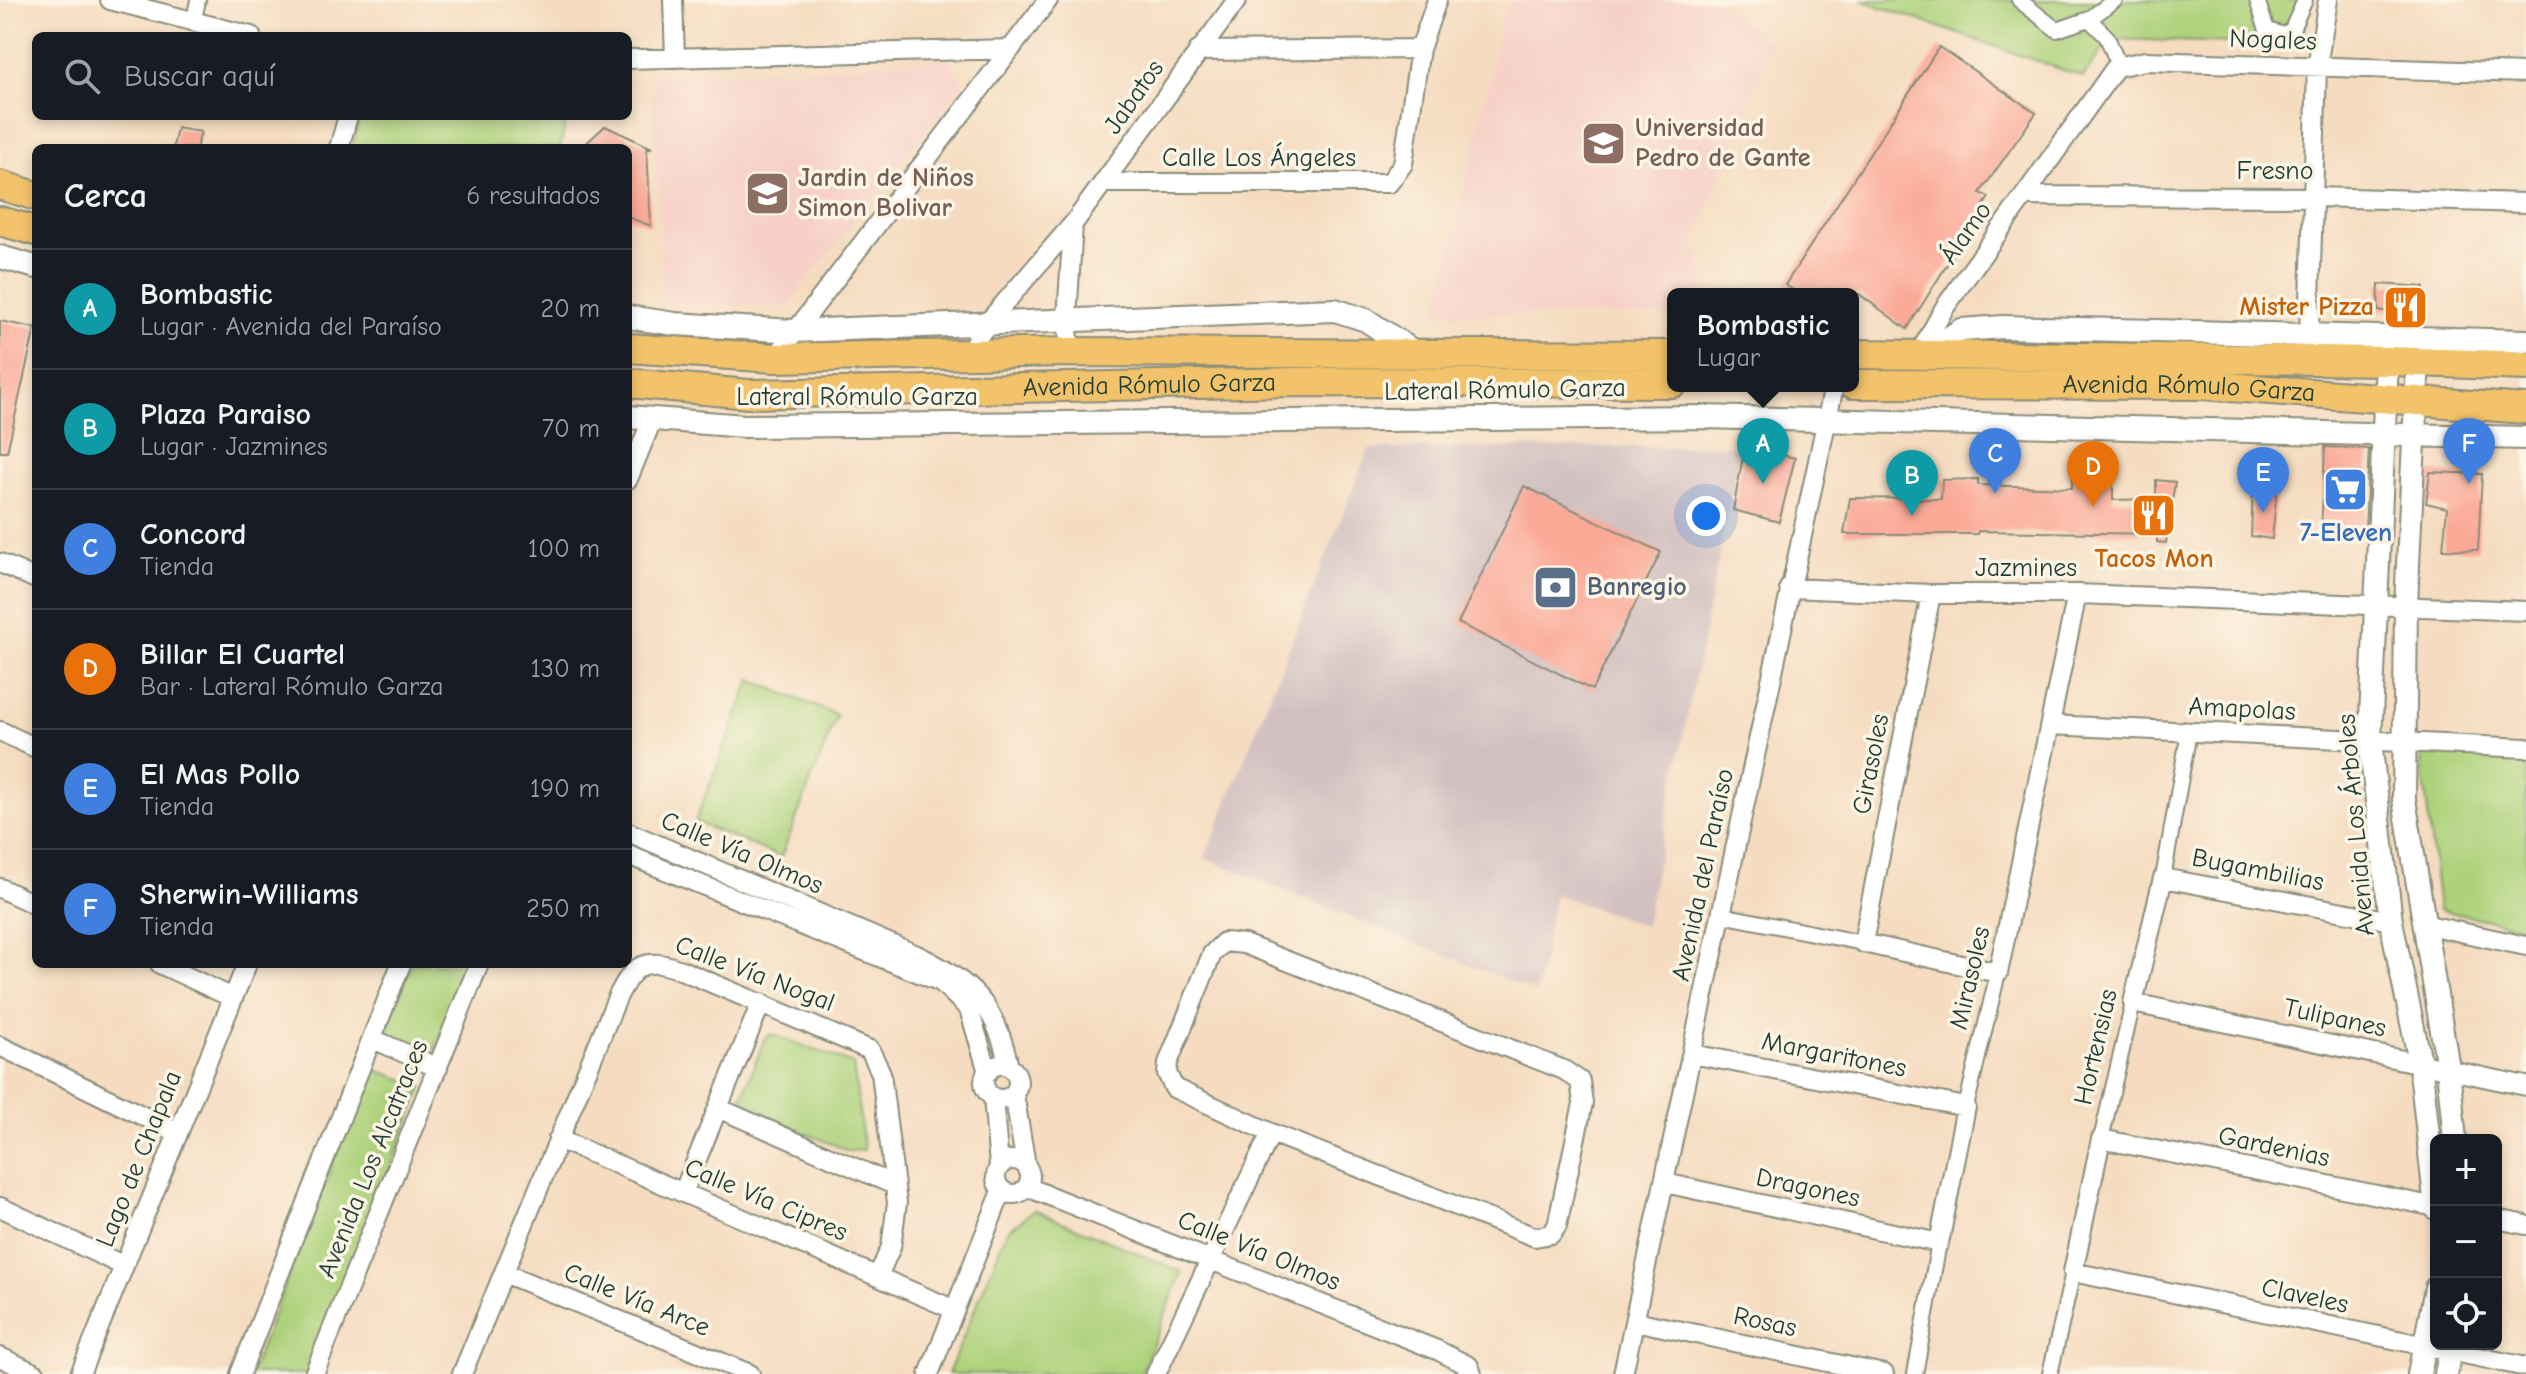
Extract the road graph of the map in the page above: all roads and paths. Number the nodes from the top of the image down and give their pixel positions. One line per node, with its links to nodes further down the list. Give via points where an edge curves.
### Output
1 (110, 0): 13 (street)
2 (198, 0): 13 (street)
3 (673, 0): 18 (street)
4 (1048, 0): 15 (street)
5 (1237, 0): 17 (street, Jabatos)
6 (1437, 0): 16 (street)
7 (2019, 0): 12 (street, via 2057,30)
8 (2115, 0): 12 (street)
9 (2257, 0): 10 (street, via 2267,30 2284,35)
10 (2305, 0)
11 (2328, 0): 21 (street)
12 (2089, 19): 20 (street, via 2107,37)
13 (194, 20): 14 (street)
14 (237, 32)
15 (1011, 49): 18 (street); 39 (street)
16 (1420, 49): 17 (street); 25 (street, Calle Los Ángeles, via 1403,164 1396,177 1382,185)
17 (1198, 51): 25 (street, Jabatos)
18 (675, 58): 19 (street)
19 (632, 59)
20 (2119, 66): 21 (street, Nogales, via 2145,61); 28 (street, Álamo)
21 (2317, 67): 22 (street, Nogales); 29 (street)
22 (2526, 73)
23 (347, 120): 24 (street)
24 (340, 144)
25 (1104, 183): 32 (street, Jabatos)
26 (0, 185): 27 (main road)
27 (32, 195)
28 (2024, 196): 29 (street, Fresno); 48 (street, Álamo, via 1934,324)
29 (2314, 197): 30 (street, Fresno); 40 (street)
30 (2526, 203)
31 (0, 221): 33 (main road)
32 (1073, 224): 37 (street); 38 (street, Jabatos)
33 (32, 230)
34 (0, 257): 35 (street)
35 (32, 266)
36 (632, 318): 39 (street, Lateral Rómulo Garza)
37 (1067, 318): 38 (street, Lateral Rómulo Garza); 45 (street); 49 (street, Lateral Rómulo Garza, via 1335,310 1366,320)
38 (989, 321): 39 (street, Lateral Rómulo Garza); 46 (street, Jabatos)
39 (794, 331): 51 (street)
40 (2309, 334): 43 (street); 48 (street, via 1981,328 1961,330)
41 (2526, 341): 44 (street)
42 (632, 348): 51 (main road, Avenida Rómulo Garza)
43 (2388, 349): 44 (main road, Avenida Rómulo Garza); 48 (main road, Avenida Rómulo Garza); 57 (street, Avenida Los Árboles)
44 (2419, 350): 52 (main road, Avenida Rómulo Garza); 58 (street, Avenida Los Árboles)
45 (1070, 352): 46 (main road, Avenida Rómulo Garza); 49 (main road, Avenida Rómulo Garza)
46 (967, 354): 51 (main road, Avenida Rómulo Garza)
47 (1859, 354): 48 (main road, Avenida Rómulo Garza)
48 (1922, 354)
49 (1419, 355): 50 (main road, Avenida Rómulo Garza)
50 (1667, 355)
51 (775, 358)
52 (2526, 366)
53 (632, 383): 54 (main road, Avenida Rómulo Garza, via 748,394 1294,382)
54 (1667, 383)
55 (1859, 384): 57 (main road, Avenida Rómulo Garza, via 2169,384)
56 (1833, 392): 61 (street, Avenida del Paraíso)
57 (2387, 399): 58 (main road, Avenida Rómulo Garza); 63 (street, Avenida Los Árboles)
58 (2417, 402): 59 (main road, Avenida Rómulo Garza); 64 (street, Avenida Los Árboles)
59 (2526, 409)
60 (632, 418): 62 (street, Lateral Rómulo Garza)
61 (1828, 418): 62 (street, Lateral Rómulo Garza, via 745,426); 63 (street, Lateral Rómulo Garza); 69 (street, Avenida del Paraíso)
62 (652, 420): 66 (street)
63 (2386, 432): 64 (street, Lateral Rómulo Garza); 72 (street, Avenida Los Árboles)
64 (2415, 433): 65 (street, Lateral Rómulo Garza); 73 (street, Avenida Los Árboles)
65 (2526, 438)
66 (632, 469)
67 (0, 563): 68 (street)
68 (32, 577)
69 (1789, 588): 70 (street, Jazmines); 87 (street, Avenida del Paraíso)
70 (1931, 594): 71 (street, Jazmines); 90 (street, Girasoles)
71 (2077, 594): 72 (street, Jazmines); 75 (street, Mirasoles)
72 (2376, 604): 73 (street, Jazmines); 79 (street, Avenida Los Árboles)
73 (2406, 605): 74 (street, Jazmines); 78 (street, Avenida Los Árboles)
74 (2526, 611)
75 (2051, 725): 77 (street, Amapolas); 96 (street, Mirasoles)
76 (0, 731): 80 (street)
77 (2189, 732): 79 (street, Amapolas); 84 (street, Hortensias)
78 (2403, 740): 79 (street, Amapolas); 81 (street, Amapolas); 89 (street, Avenida Los Árboles, via 2404,799)
79 (2370, 741): 88 (street, Avenida Los Árboles)
80 (32, 746)
81 (2526, 748)
82 (632, 834): 104 (street, Calle Vía Olmos, via 958,976 991,1014)
83 (632, 857): 107 (street, Calle Vía Olmos, via 941,982 969,1009)
84 (2163, 878): 88 (street, Bugambilias); 99 (street, Hortensias)
85 (0, 888): 86 (street)
86 (32, 903)
87 (1722, 915): 90 (street); 102 (street, Avenida del Paraíso)
88 (2391, 921): 103 (street, Avenida Los Árboles)
89 (2423, 924): 91 (street); 106 (street, Avenida Los Árboles)
90 (1863, 943): 96 (street)
91 (2526, 946)
92 (169, 968): 97 (street)
93 (245, 968): 97 (street, Lago de Chapala)
94 (400, 968): 100 (street, Avenida Los Alcatraces)
95 (477, 968): 105 (street, Avenida Los Alcatraces)
96 (1998, 973): 111 (street, Mirasoles)
97 (233, 998): 113 (street, Lago de Chapala)
98 (761, 1003): 112 (street); 116 (street, Calle Vía Nogal, via 667,965 647,963 634,969); 121 (street, Calle Vía Nogal, via 870,1050 881,1073)
99 (2133, 1003): 103 (street, Tulipanes); 117 (street, Hortensias)
100 (373, 1039): 105 (street); 146 (street, Avenida Los Alcatraces)
101 (0, 1046): 113 (street)
102 (1692, 1054): 111 (street, Margaritones); 120 (street, Avenida del Paraíso)
103 (2420, 1062): 106 (street, Tulipanes); 126 (street, Avenida Los Árboles)
104 (1009, 1067): 107 (street); 109 (street, via 1019,1083)
105 (438, 1068): 147 (street, Avenida Los Alcatraces)
106 (2448, 1068): 108 (street, Tulipanes); 115 (street, Avenida Los Árboles)
107 (988, 1072): 110 (street, via 986,1089)
108 (2526, 1086)
109 (1014, 1094): 110 (street); 118 (street)
110 (993, 1097): 119 (street)
111 (1966, 1107): 130 (street, Mirasoles)
112 (718, 1108): 121 (street); 124 (street)
113 (178, 1133): 132 (street, Lago de Chapala)
114 (1271, 1133): 114 (street, via 1181,1093 1169,1082 1167,1073 1212,954 1224,942 1244,944 1564,1070 1580,1081 1583,1093 1557,1226 1541,1237); 131 (street)
115 (2454, 1134)
116 (558, 1139): 124 (street, Calle Vía Cipres); 134 (street, Calle Vía Nogal)
117 (2101, 1139): 125 (street, Gardenias); 133 (street, Hortensias)
118 (1026, 1165): 119 (street, via 1013,1159); 122 (street, via 1031,1180)
119 (999, 1166): 123 (street, via 995,1179)
120 (1665, 1183): 130 (street, Dragones); 137 (street, Avenida del Paraíso)
121 (892, 1184): 135 (street, Calle Vía Nogal, via 897,1223)
122 (1027, 1187): 123 (street, via 1013,1195); 131 (street, Calle Vía Olmos)
123 (1002, 1191): 136 (street)
124 (683, 1193): 135 (street, Calle Vía Cipres)
125 (2431, 1206)
126 (2436, 1206)
127 (0, 1207): 132 (street)
128 (2502, 1220): 129 (street)
129 (2526, 1225)
130 (1939, 1243): 154 (street, Mirasoles)
131 (1209, 1259): 143 (street, Calle Vía Olmos); 151 (street)
132 (124, 1266): 145 (street, Lago de Chapala)
133 (2073, 1272): 139 (street, Claveles); 155 (street, Hortensias)
134 (504, 1273): 148 (street, Calle Vía Nogal); 149 (street, Calle Vía Arce)
135 (878, 1276): 136 (street, Calle Vía Cipres)
136 (955, 1310): 150 (street)
137 (1635, 1321): 152 (street, Avenida del Paraíso); 153 (street, Rosas)
138 (2430, 1321): 139 (street)
139 (2425, 1348): 141 (street, Claveles); 156 (street)
140 (0, 1357): 144 (street)
141 (2450, 1357): 142 (street, Claveles)
142 (2526, 1367)
143 (1470, 1370)
144 (36, 1374)
145 (80, 1374)
146 (240, 1374)
147 (314, 1374)
148 (462, 1374)
149 (750, 1374)
150 (929, 1374)
151 (1156, 1374)
152 (1623, 1374)
153 (1884, 1374)
154 (1915, 1374)
155 (2050, 1374)
156 (2419, 1374)

